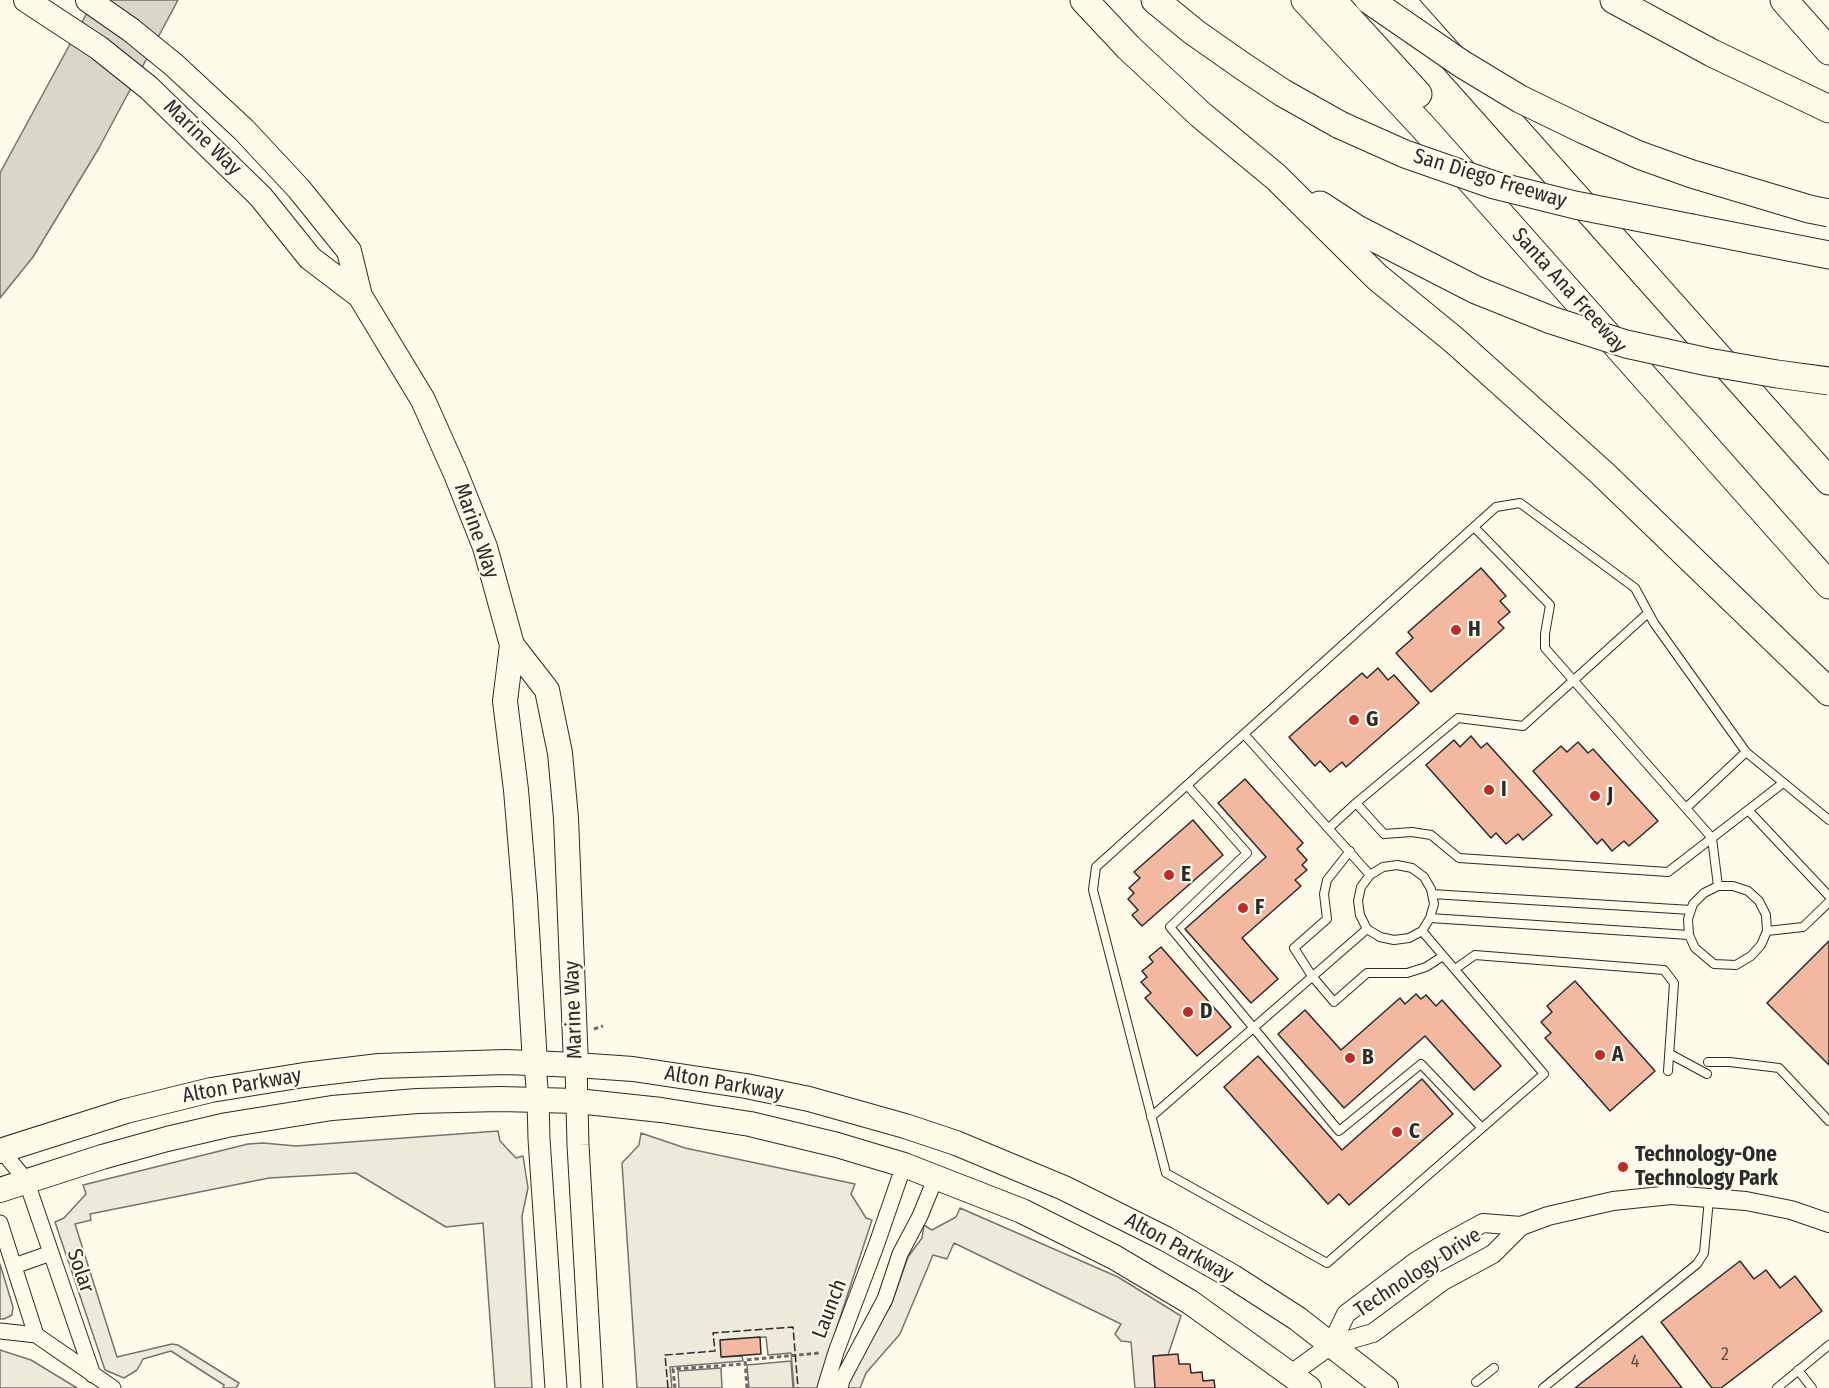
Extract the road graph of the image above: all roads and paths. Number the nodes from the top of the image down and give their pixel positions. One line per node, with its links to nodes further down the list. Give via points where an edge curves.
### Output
1 (26, 0): 21 (main road, Marine Way, via 99,48 149,88 261,196 310,258)
2 (88, 0): 21 (main road, Marine Way, via 174,65 283,172 349,251)
3 (1084, 0): 17 (highway, via 1201,115)
4 (1155, 0): 20 (highway, San Diego Freeway, bridge, via 1283,93 1340,125 1405,154 1494,185 1575,205)
5 (1305, 0): 16 (highway, Santa Ana Freeway)
6 (1332, 0): 16 (highway, via 1438,116)
7 (1369, 0): 19 (highway, bridge, via 1462,64 1520,99 1584,130 1692,174)
8 (1396, 0): 18 (highway, via 1517,78 1575,109 1720,166)
9 (1401, 0): 23 (highway)
10 (1614, 0): 14 (highway)
11 (1647, 0): 14 (highway)
12 (1784, 0): 13 (highway)
13 (1829, 51)
14 (1712, 53): 15 (highway)
15 (1829, 109)
16 (1446, 153): 25 (highway, Santa Ana Freeway)
17 (1276, 177): 22 (highway, bridge, via 1414,259 1476,290 1551,320 1626,344 1708,362); 29 (highway, via 1377,277 1454,340 1602,473)
18 (1829, 195)
19 (1829, 213)
20 (1829, 255)
21 (360, 296): 27 (main road, Marine Way, via 423,400 456,474 485,547)
22 (1829, 381)
23 (1829, 481)
24 (1474, 527): 26 (lane, via 1496,507 1520,504 1635,588); 28 (lane, via 1550,605 1545,648); 30 (lane)
25 (1829, 585)
26 (1648, 613): 28 (lane); 31 (lane)
27 (512, 645): 58 (main road, Marine Way, via 505,701 524,886); 59 (main road, Marine Way, via 547,690 560,753)
28 (1574, 680): 34 (lane, via 1523,726 1458,718); 35 (lane)
29 (1829, 692)
30 (1244, 734): 33 (lane); 38 (lane)
31 (1746, 752): 32 (lane); 35 (lane)
32 (1783, 783): 36 (lane); 37 (lane)
33 (1187, 785): 55 (lane, via 1247,853 1170,927); 64 (lane, via 1096,867 1093,890)
34 (1356, 803): 38 (lane); 39 (lane, via 1384,834 1431,835 1459,858 1668,872)
35 (1686, 808): 39 (lane)
36 (1748, 810): 39 (lane); 44 (lane)
37 (1829, 820)
38 (1329, 828): 40 (lane)
39 (1712, 838): 42 (lane)
40 (1350, 852): 41 (lane); 54 (lane, via 1327,880 1327,919 1294,948)
41 (1370, 875): 43 (lane, via 1383,867 1412,868 1424,877); 48 (lane, via 1361,886 1358,901)
42 (1718, 886): 46 (lane, via 1704,893); 49 (lane, via 1748,891 1766,915)
43 (1432, 894): 46 (lane); 47 (lane)
44 (1829, 896)
45 (1829, 902): 49 (lane, via 1803,927)
46 (1691, 910): 51 (lane)
47 (1430, 918): 50 (lane); 51 (lane)
48 (1367, 929): 50 (lane, via 1394,940); 54 (lane)
49 (1767, 930): 51 (lane, via 1761,945 1736,965 1714,964 1695,948)
50 (1422, 931): 52 (lane)
51 (1689, 934)
52 (1443, 956): 53 (lane); 54 (lane, via 1407,973 1367,974 1334,1002)
53 (1455, 969): 56 (lane, via 1475,955 1664,970 1674,984); 66 (lane, via 1544,1074)
54 (1312, 976): 55 (lane)
55 (1252, 1027): 64 (lane); 66 (lane, via 1339,1131 1421,1064)
56 (1670, 1054): 60 (lane); 61 (lane)
57 (1707, 1062): 65 (lane, via 1779,1068)
58 (535, 1063): 59 (main road, Alton Parkway); 62 (main road, Marine Way); 67 (main road, Alton Parkway, via 379,1066 268,1080 162,1101)
59 (576, 1065): 63 (main road, Marine Way); 82 (main road, Alton Parkway, via 633,1069 778,1092 877,1117 956,1143 1054,1184 1166,1239 1259,1293)
60 (1668, 1071)
61 (1707, 1074)
62 (538, 1100): 63 (main road, Alton Parkway); 70 (main road, Alton Parkway, via 407,1102 302,1112 167,1139); 92 (main road, Marine Way)
63 (577, 1101): 68 (main road, Alton Parkway, via 750,1124); 93 (main road, Marine Way)
64 (1151, 1117): 66 (lane, via 1166,1173 1327,1263)
65 (1829, 1121)
66 (1482, 1128)
67 (0, 1152): 70 (street, Solar)
68 (903, 1165): 69 (main road, Alton Parkway); 76 (street, Launch)
69 (936, 1177): 78 (street, Launch); 89 (main road, Alton Parkway, via 1022,1210 1123,1261 1190,1302)
70 (26, 1180): 71 (main road, Alton Parkway); 77 (street, Solar)
71 (0, 1190)
72 (1709, 1197): 74 (street, Technology Drive, via 1791,1210); 75 (street, Technology Drive, via 1613,1201); 99 (lane, via 1704,1253 1697,1264)
73 (0, 1223): 79 (street)
74 (1829, 1223)
75 (1521, 1226): 82 (street, Technology Drive, via 1493,1254 1443,1281 1373,1333); 82 (street, Technology Drive, via 1484,1223 1415,1262 1346,1314)
76 (876, 1246): 78 (street); 84 (street, Launch)
77 (51, 1253): 79 (street); 88 (street, Solar)
78 (900, 1254): 97 (street, Launch, via 885,1299)
79 (14, 1266): 81 (street)
80 (0, 1331): 81 (street)
81 (36, 1335): 88 (street)
82 (1331, 1345): 89 (street, Technology Drive); 98 (main road, Alton Parkway)
83 (1829, 1345): 87 (lane)
84 (836, 1352): 85 (path, via 745,1360); 96 (street, Launch)
85 (745, 1364): 94 (path, via 673,1369); 95 (path)
86 (1494, 1368): 90 (lane)
87 (1798, 1370): 100 (lane); 101 (lane)
88 (93, 1375): 91 (street)
89 (1300, 1381)
90 (1476, 1382)
91 (113, 1388)
92 (555, 1388)
93 (592, 1388)
94 (675, 1388)
95 (747, 1388)
96 (825, 1388)
97 (840, 1388)
98 (1386, 1388)
99 (1543, 1388)
100 (1777, 1388)
101 (1812, 1388)

